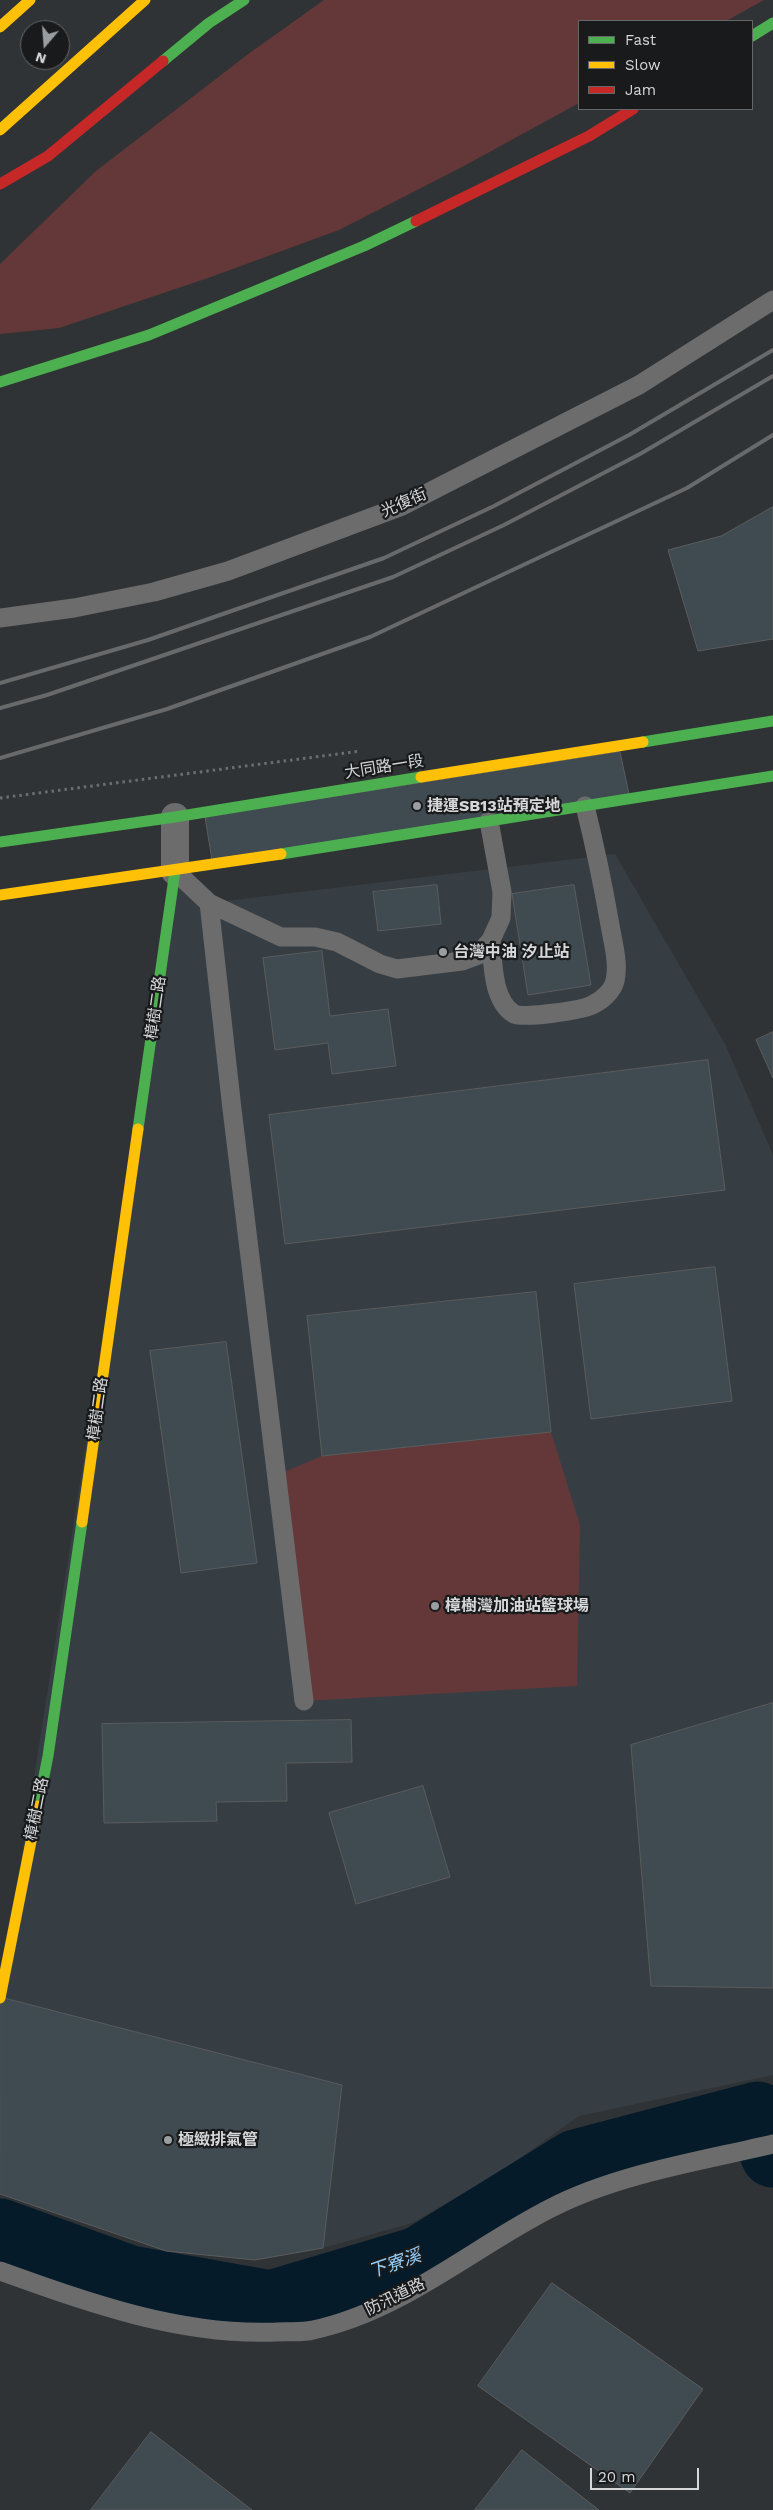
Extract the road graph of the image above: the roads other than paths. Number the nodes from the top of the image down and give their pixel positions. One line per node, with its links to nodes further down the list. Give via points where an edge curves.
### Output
1 (30, 0): 5 (main road)
2 (145, 0): 8 (main road)
3 (244, 0): 9 (main road, via 209,23 48,156)
4 (773, 23): 6 (main road)
5 (0, 27)
6 (753, 35)
7 (631, 110): 11 (main road, via 590,136 364,246 150,335)
8 (2, 128)
9 (0, 184)
10 (773, 300): 12 (lane, 光復街, via 639,385 402,506 228,571 154,592)
11 (0, 382)
12 (0, 618)
13 (773, 721): 16 (main road, 大同路一段)
14 (773, 776): 15 (main road)
15 (585, 806): 17 (main road); 22 (lane, via 598,856 616,957 615,983 606,996 590,1006 528,1016 515,1015 504,1004 498,990)
16 (175, 817): 18 (main road, 大同路一段); 19 (street, 樟樹二路)
17 (489, 821): 19 (main road); 22 (lane, via 502,892 501,918)
18 (0, 842)
19 (175, 871): 20 (main road); 21 (lane); 24 (main road, 樟樹二路, via 48,1756)
20 (0, 895)
21 (209, 903): 22 (lane, via 281,937 316,937 337,942 397,969 462,961 478,955); 23 (lane)
22 (491, 940)
23 (304, 1701)
24 (0, 1998)
25 (773, 2144): 26 (lane, 防汛道路, via 638,2176 552,2208 426,2283 364,2313 312,2330 240,2333 165,2322 70,2296)
26 (0, 2271)

